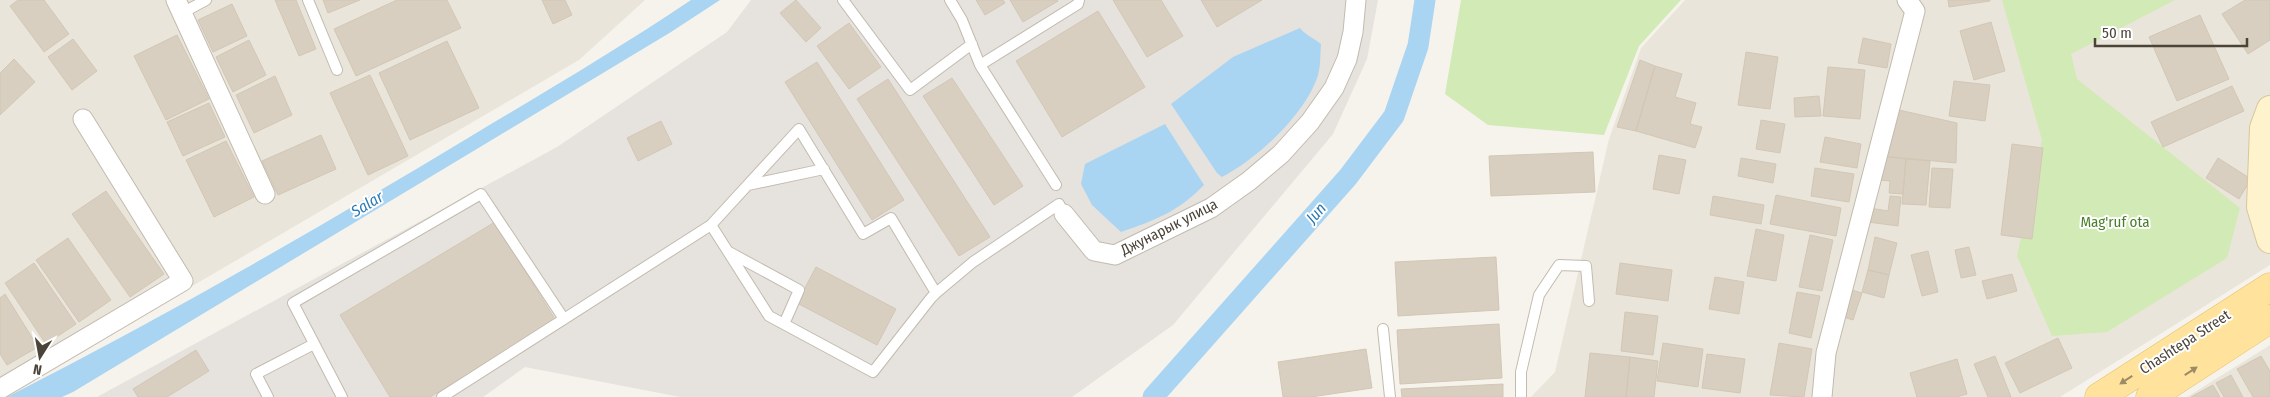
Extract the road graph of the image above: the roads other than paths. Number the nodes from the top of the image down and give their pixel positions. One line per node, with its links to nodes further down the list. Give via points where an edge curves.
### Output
1 (206, 0): 8 (lane)
2 (308, 0): 11 (lane)
3 (843, 0): 9 (lane, via 910,90)
4 (950, 0): 9 (lane)
5 (1079, 0): 10 (lane, via 1078,4)
6 (1356, 0): 18 (street, Джунарык улица, via 1353,32 1334,88 1310,122 1281,154 1249,181 1211,208 1115,255 1094,251)
7 (1908, 0): 36 (street, via 1915,12 1826,353)
8 (179, 6): 17 (street)
9 (972, 44): 10 (lane)
10 (980, 65): 16 (lane)
11 (337, 70)
12 (2270, 109): 20 (street, via 2263,128 2260,207)
13 (83, 119): 30 (street, via 183,281)
14 (824, 169): 15 (lane); 15 (lane, via 799,129); 23 (lane, via 863,234 892,218)
15 (748, 185): 19 (lane)
16 (1056, 185)
17 (265, 194)
18 (1064, 214): 23 (lane, via 1059,204 973,262)
19 (711, 225): 21 (lane); 25 (lane)
20 (2270, 240)
21 (728, 251): 27 (lane, via 769,316); 27 (lane, via 799,290)
22 (2270, 287): 37 (main road, Chashtepa Street, one-way to 37)
23 (936, 293): 27 (lane, via 873,372)
24 (1589, 301): 35 (lane, via 1586,266 1559,265 1539,295 1521,372)
25 (564, 319): 29 (lane, via 481,194 294,303); 33 (lane)
26 (2270, 319): 38 (main road, Chashtepa Street, one-way to 26)
27 (784, 324)
28 (1383, 329): 34 (lane)
29 (314, 344): 31 (lane, via 256,374); 32 (lane)
30 (0, 389)
31 (268, 397)
32 (342, 397)
33 (442, 397)
34 (1390, 397)
35 (1521, 397)
36 (1822, 397)
37 (2099, 397)
38 (2150, 397)

